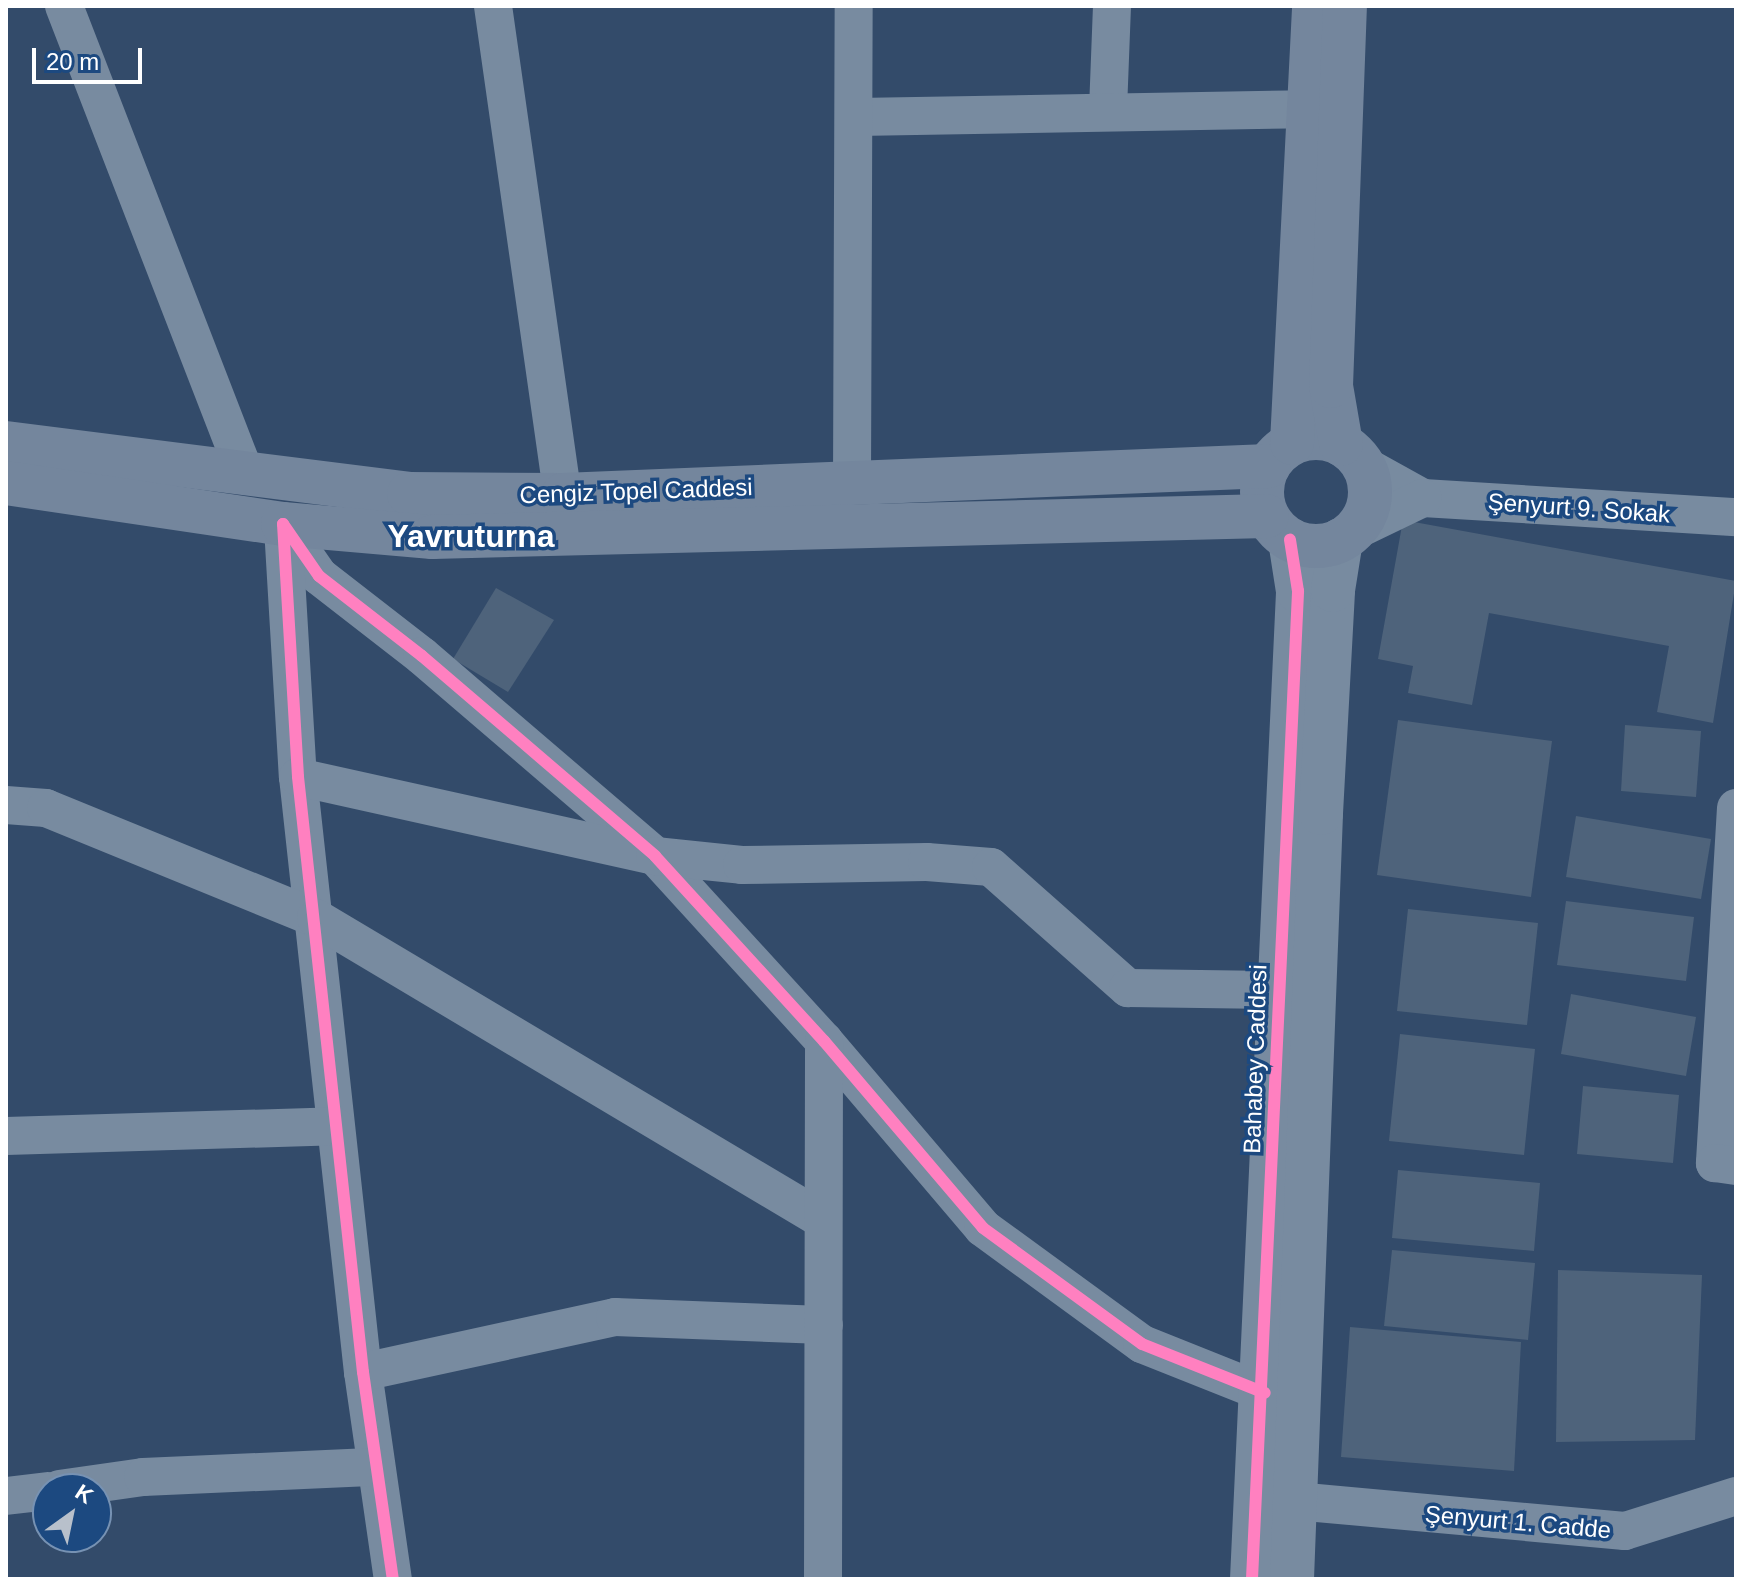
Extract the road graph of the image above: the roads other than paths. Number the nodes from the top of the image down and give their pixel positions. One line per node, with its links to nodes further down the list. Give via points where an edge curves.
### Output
1 (64, 6): 13 (street)
2 (493, 6): 16 (street)
3 (854, 6): 9 (street)
4 (1112, 6): 8 (street)
5 (1314, 6): 7 (main road)
6 (1345, 6): 12 (main road, via 1331,386)
7 (1306, 109): 8 (street); 11 (main road)
8 (1108, 110): 9 (street)
9 (857, 117): 15 (street)
10 (6, 443): 13 (main road, Cengiz Topel Caddesi)
11 (1280, 454): 12 (main road, Cengiz Topel Caddesi, via 1326,438); 15 (main road, Cengiz Topel Caddesi); 20 (main road, via 1262,499)
12 (1354, 456): 17 (street); 21 (main road, via 1370,502)
13 (246, 476): 16 (main road, Cengiz Topel Caddesi, via 409,494)
14 (6, 483): 19 (main road, Cengiz Topel Caddesi)
15 (852, 483): 16 (main road, Cengiz Topel Caddesi)
16 (563, 495)
17 (1423, 498): 18 (street, Şenyurt 9. Sokak); 21 (street)
18 (1736, 517)
19 (283, 524): 20 (main road, Cengiz Topel Caddesi, via 432,537); 22 (street); 26 (street, via 319,576 422,656)
20 (1279, 528): 21 (main road, Cengiz Topel Caddesi, via 1324,546); 28 (street, Bahabey Caddesi, via 1298,591)
21 (1347, 535): 42 (street, via 1321,813)
22 (298, 777): 26 (street); 27 (street)
23 (6, 805): 27 (street, via 46,808)
24 (1736, 808): 25 (street)
25 (1734, 848): 32 (street)
26 (655, 856): 28 (street, via 742,865 927,862 991,867 1128,988); 29 (street)
27 (316, 918): 30 (street); 33 (street)
28 (1279, 990): 36 (street, Bahabey Caddesi)
29 (824, 1041): 33 (street); 36 (street, via 983,1228 1142,1344)
30 (335, 1126): 31 (street); 35 (street)
31 (6, 1136)
32 (1726, 1165)
33 (823, 1220): 34 (street)
34 (824, 1325): 35 (street, via 615,1317); 44 (street)
35 (363, 1372): 37 (street)
36 (1265, 1393): 45 (street, Bahabey Caddesi)
37 (376, 1467): 38 (street); 43 (street)
38 (112, 1481)
39 (32, 1493): 40 (street)
40 (6, 1496)
41 (1736, 1496): 42 (street, Şenyurt 1. Cadde, via 1625,1531)
42 (1295, 1501): 46 (street)
43 (393, 1579)
44 (823, 1579)
45 (1252, 1579)
46 (1292, 1579)

